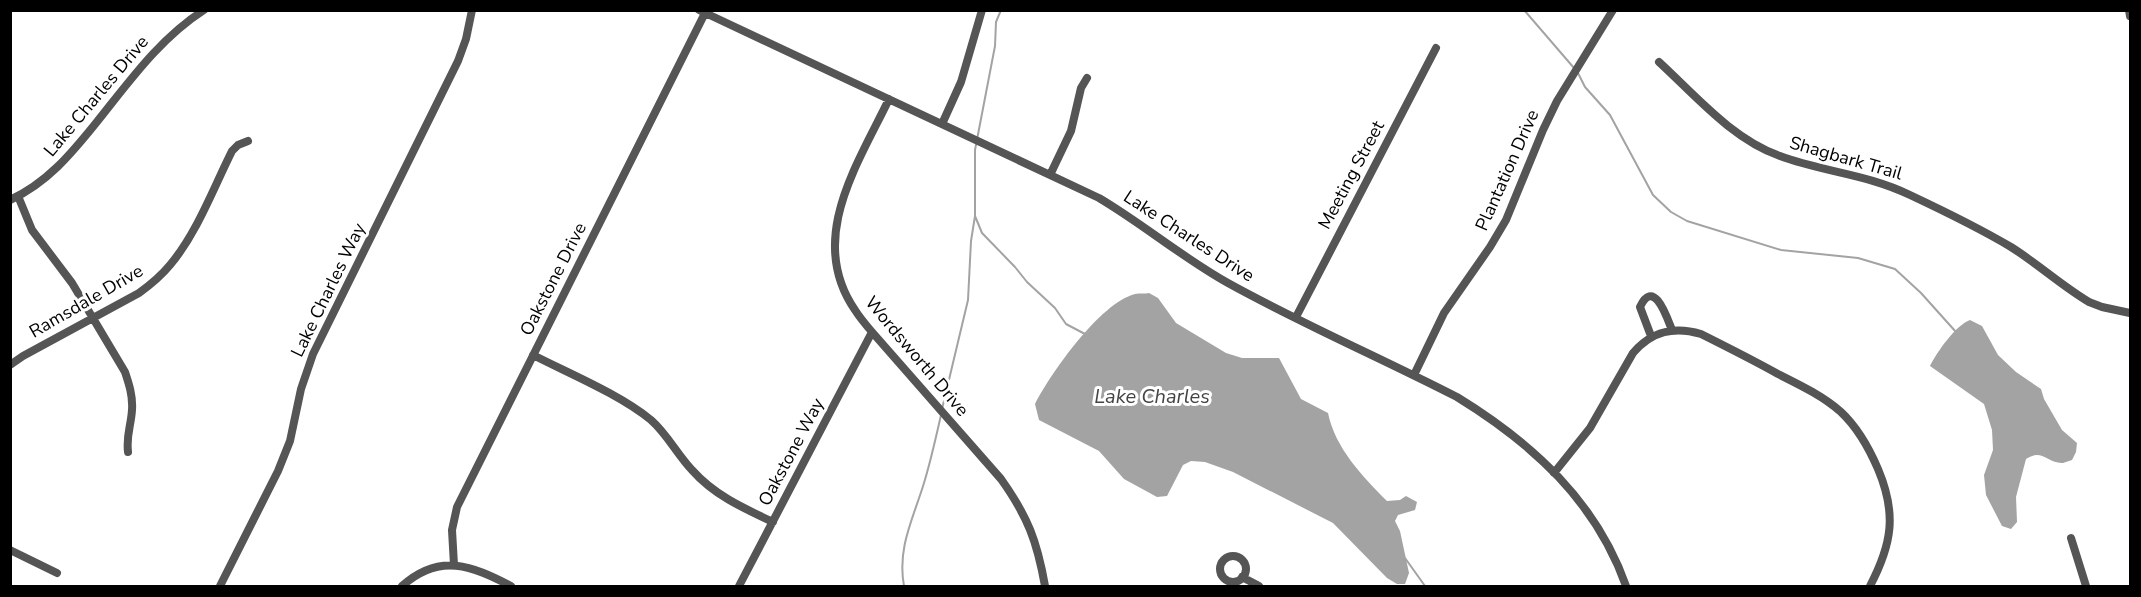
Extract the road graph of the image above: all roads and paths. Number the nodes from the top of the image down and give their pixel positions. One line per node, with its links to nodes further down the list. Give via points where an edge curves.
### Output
1 (204, 10): 15 (street, Lake Charles Drive, via 159,46 67,160)
2 (472, 10): 33 (street, Lake Charles Way, via 458,61 313,354 278,471)
3 (982, 10): 12 (street, via 961,82)
4 (1613, 10): 24 (street, Plantation Drive, via 1557,101 1506,220 1444,314)
5 (2129, 10): 7 (street)
6 (702, 12): 11 (street, Lake Charles Drive); 22 (street, Oakstone Drive)
7 (2130, 16)
8 (1436, 48): 17 (street, Meeting Street)
9 (1659, 62): 16 (street, Shagbark Trail, via 1726,124 1764,150 1910,194 2010,247 2077,295 2098,306)
10 (1087, 78): 14 (street, via 1071,131)
11 (889, 99): 12 (street, Lake Charles Drive); 20 (street, Wordsworth Drive, via 844,194 835,232 842,285)
12 (942, 124): 14 (street, Lake Charles Drive)
13 (248, 141): 18 (street, Ramsdale Drive, via 232,151 189,239 169,267 139,293)
14 (1050, 175): 17 (street, Lake Charles Drive, via 1099,198 1228,283)
15 (14, 198): 18 (street)
16 (2130, 313)
17 (1296, 317): 24 (street, Lake Charles Drive)
18 (94, 319): 23 (street, Ramsdale Drive); 25 (street, via 130,388 133,406)
19 (1672, 330): 21 (street); 21 (street, via 1660,301 1648,297 1640,307); 40 (street, via 1701,334 1807,388 1840,411 1859,433 1882,479 1891,525 1882,562)
20 (872, 332): 27 (street, Oakstone Way); 37 (street, Wordsworth Drive, via 1001,479 1019,505 1039,551)
21 (1651, 336): 26 (street, via 1633,353 1590,428)
22 (533, 356): 27 (street, via 639,411 663,432 708,487); 30 (street, Oakstone Drive, via 457,507 452,530)
23 (10, 365)
24 (1414, 375): 26 (street, Lake Charles Drive, via 1489,417)
25 (128, 452)
26 (1554, 473): 39 (street, Lake Charles Drive, via 1599,527)
27 (773, 522): 36 (street, Oakstone Way)
28 (2071, 538): 41 (street)
29 (10, 550): 31 (street)
30 (454, 565): 34 (street, via 419,575); 35 (street, via 482,571)
31 (57, 573)
32 (1242, 577): 38 (street)
33 (220, 586)
34 (402, 586)
35 (511, 586)
36 (739, 586)
37 (1045, 586)
38 (1258, 586)
39 (1626, 586)
40 (1870, 586)
41 (2086, 586)

